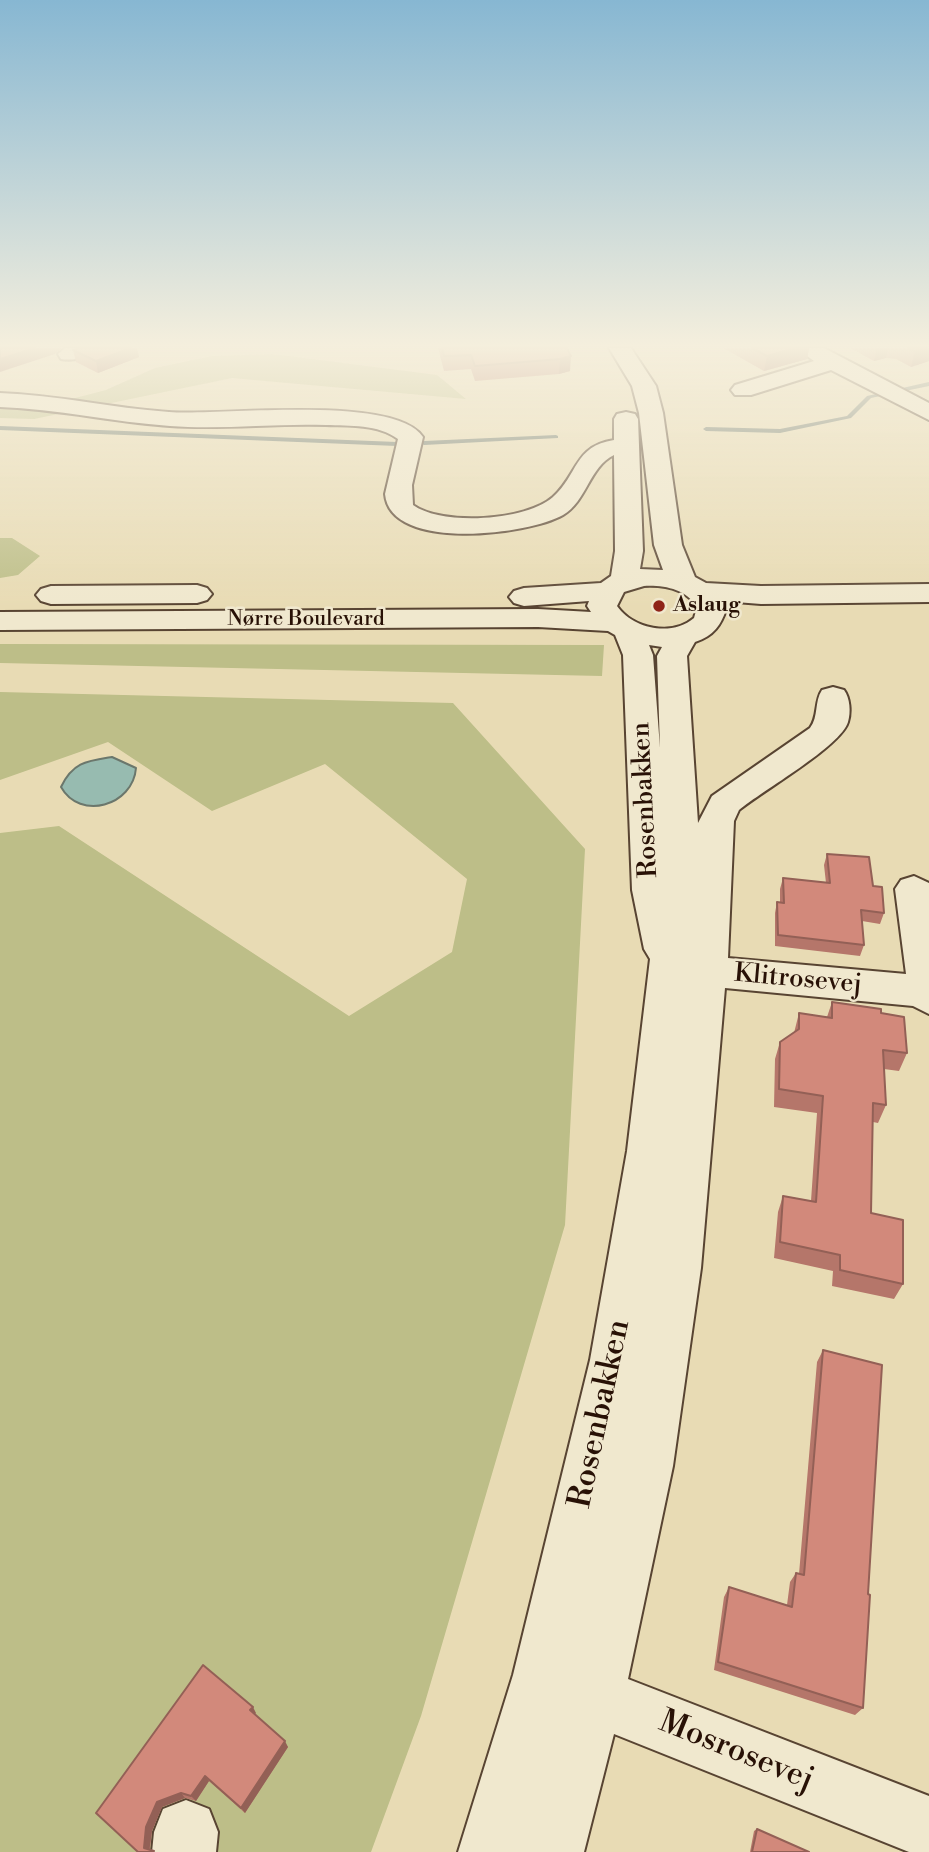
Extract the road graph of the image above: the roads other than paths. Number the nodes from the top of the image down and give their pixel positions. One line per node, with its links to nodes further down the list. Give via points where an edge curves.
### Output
1 (408, 434): 4 (street, via 396,495 401,509 414,519 439,525 537,517 557,508 600,450)
2 (626, 434): 4 (street)
3 (654, 434): 6 (street, via 668,545)
4 (626, 446): 5 (street, via 629,551)
5 (616, 586): 6 (street, Nørre Boulevard, via 652,577); 8 (street, Nørre Boulevard, via 528,597 120,593); 11 (street, Rosenbakken, via 602,606)
6 (692, 586): 7 (street, via 761,596); 12 (street, via 712,607)
7 (929, 593)
8 (0, 597)
9 (929, 616): 12 (street, via 745,618)
10 (0, 621): 11 (street, Nørre Boulevard, via 538,618)
11 (621, 627): 12 (street, Nørre Boulevard, via 655,638); 15 (street, Rosenbakken, via 638,655 651,890)
12 (695, 629): 15 (street, Rosenbakken, via 672,656)
13 (833, 697): 15 (street, via 832,722 821,735 724,804 716,821)
14 (914, 889): 16 (street)
15 (687, 970): 16 (street, Klitrosevej); 18 (street, Rosenbakken, via 649,1151)
16 (929, 992): 17 (street)
17 (929, 998)
18 (569, 1686): 19 (street, Mosrosevej); 21 (street, Rosenbakken); 22 (street)
19 (929, 1828)
20 (929, 1836): 23 (street)
21 (490, 1852)
22 (551, 1852)
23 (928, 1852)

